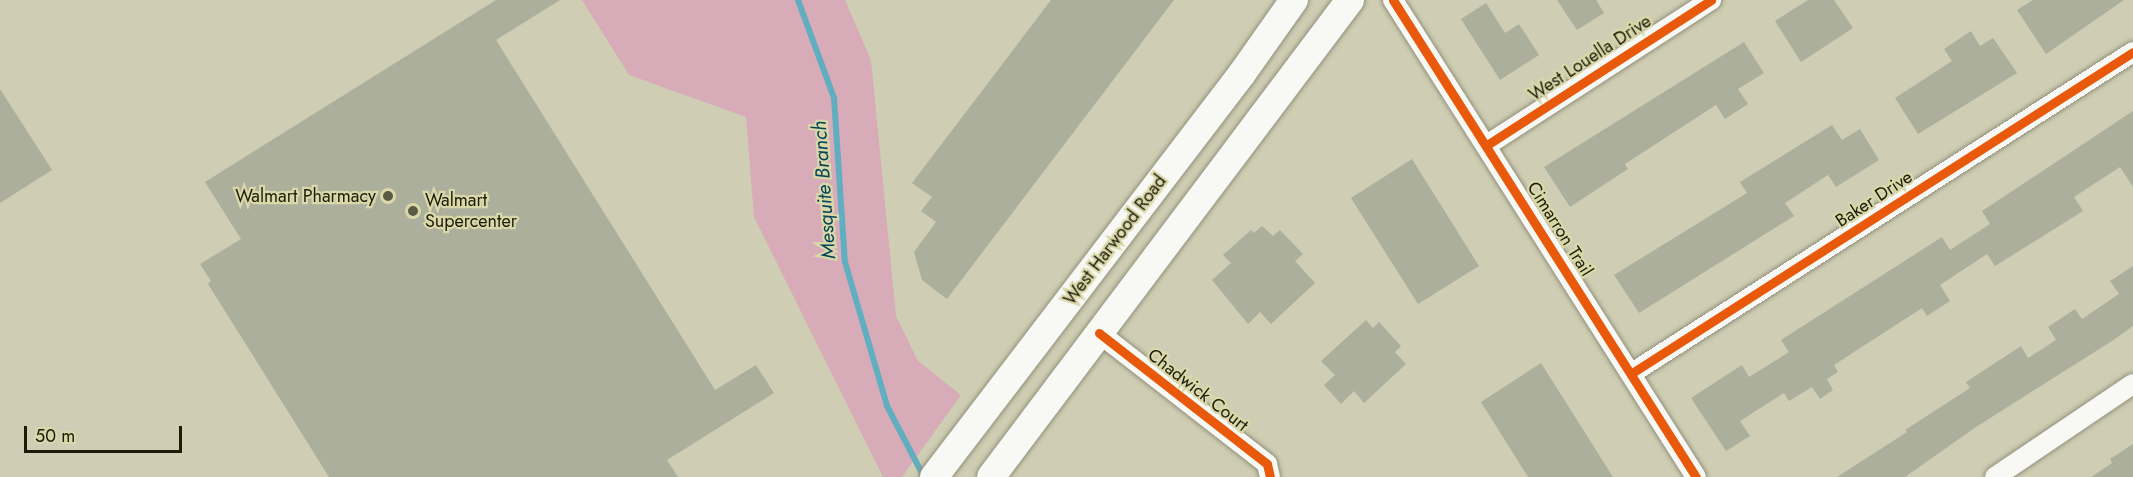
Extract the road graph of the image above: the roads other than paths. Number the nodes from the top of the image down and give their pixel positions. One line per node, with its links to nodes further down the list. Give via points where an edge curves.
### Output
1 (1294, 0): 10 (main road, West Harwood Road)
2 (1350, 0): 7 (main road)
3 (1393, 0): 6 (street, Cimarron Trail)
4 (1711, 0): 6 (street, West Louella Drive)
5 (2133, 52): 8 (street, Baker Drive)
6 (1487, 145): 8 (street, Cimarron Trail)
7 (1099, 333): 11 (main road); 12 (street, Chadwick Court, via 1267,464)
8 (1632, 373): 13 (street, Cimarron Trail)
9 (2133, 384): 14 (street)
10 (934, 477)
11 (991, 477)
12 (1270, 477)
13 (1696, 477)
14 (1995, 477)

